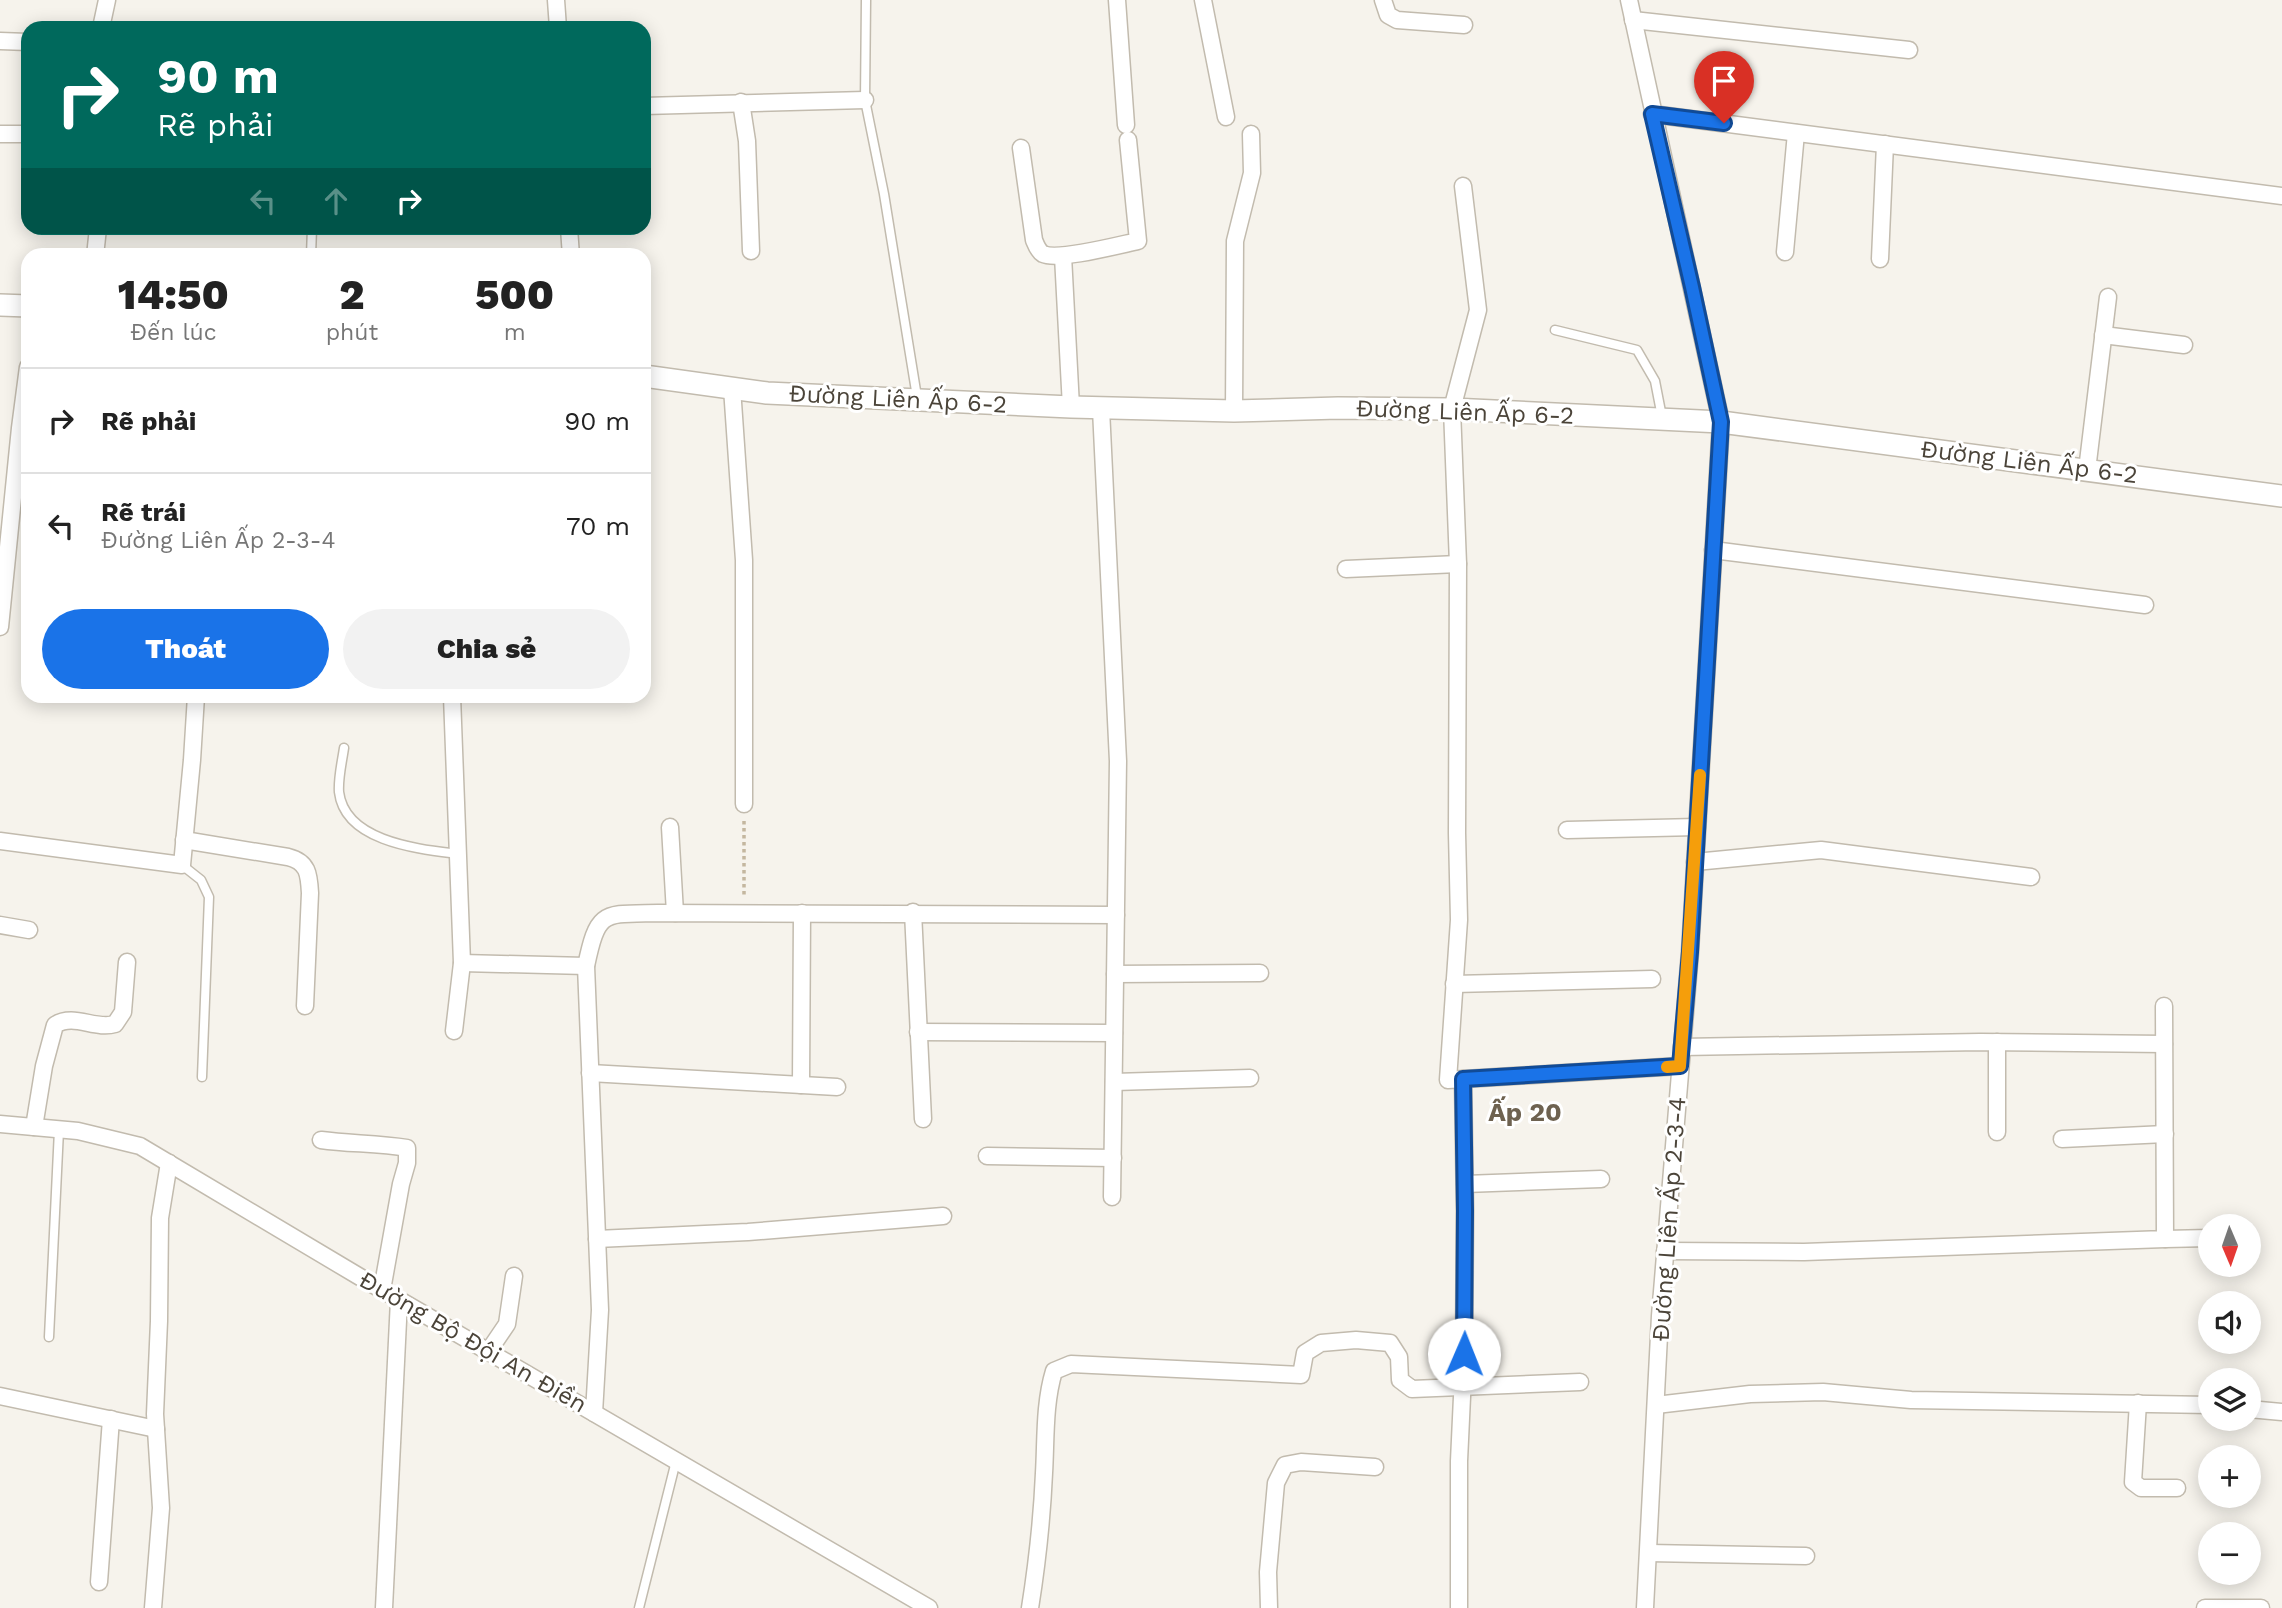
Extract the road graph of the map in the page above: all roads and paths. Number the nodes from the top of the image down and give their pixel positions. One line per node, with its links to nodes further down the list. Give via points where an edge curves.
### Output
1 (107, 0): 9 (street)
2 (556, 0): 10 (street)
3 (866, 0): 15 (lane)
4 (1117, 0): 30 (street, via 1138,241)
5 (1203, 0): 19 (street)
6 (1383, 0): 11 (street, via 1388,15 1397,20)
7 (1629, 0): 8 (street, Đường Liên Ấp 2-3-4)
8 (1633, 20): 14 (street); 18 (street, Đường Liên Ấp 2-3-4)
9 (102, 21)
10 (558, 21)
11 (1464, 25)
12 (0, 41): 13 (street)
13 (21, 42)
14 (1909, 50)
15 (865, 100): 16 (street); 40 (lane)
16 (741, 102): 17 (street); 28 (street)
17 (651, 106)
18 (1652, 114): 20 (street); 47 (street, Đường Liên Ấp 2-3-4)
19 (1226, 117)
20 (1796, 132): 24 (street); 29 (street)
21 (0, 134): 22 (street)
22 (21, 134)
23 (1251, 134): 44 (street, via 1252,173 1235,240)
24 (1885, 144): 27 (street); 31 (street)
25 (1021, 148): 30 (street, via 1037,248 1045,255)
26 (1463, 186): 43 (street, via 1478,310)
27 (2282, 197)
28 (751, 251)
29 (1785, 252)
30 (1063, 256): 41 (street)
31 (1880, 258)
32 (2108, 298): 36 (street)
33 (0, 304): 34 (street)
34 (21, 306)
35 (1555, 330): 46 (lane, via 1637,350 1656,381)
36 (2103, 335): 37 (street); 48 (street)
37 (2184, 345)
38 (651, 377): 39 (street, Đường Liên Ấp 6-2)
39 (732, 388): 40 (street, Đường Liên Ấp 6-2); 58 (street, via 744,560)
40 (918, 400): 41 (street, Đường Liên Ấp 6-2)
41 (1071, 407): 42 (street, Đường Liên Ấp 6-2)
42 (1101, 408): 44 (street, Đường Liên Ấp 6-2); 72 (street, via 1118,761)
43 (1452, 409): 44 (street, Đường Liên Ấp 6-2); 46 (street, Đường Liên Ấp 6-2); 51 (street)
44 (1234, 411)
45 (21, 420): 54 (street)
46 (1662, 420): 47 (street, Đường Liên Ấp 6-2)
47 (1721, 422): 48 (street, Đường Liên Ấp 6-2); 50 (street, Đường Liên Ấp 2-3-4)
48 (2087, 470): 49 (street, Đường Liên Ấp 6-2)
49 (2282, 496)
50 (1713, 550): 53 (street); 60 (street, Đường Liên Ấp 2-3-4)
51 (1458, 564): 52 (street); 81 (street, via 1460,920)
52 (1346, 569)
53 (2145, 605)
54 (0, 627)
55 (195, 703): 62 (street)
56 (452, 703): 64 (street)
57 (344, 748): 64 (lane, via 339,794 352,819 392,843)
58 (744, 804): 70 (path)
59 (670, 827): 69 (street)
60 (1697, 827): 61 (street); 65 (street, Đường Liên Ấp 2-3-4)
61 (1567, 830)
62 (184, 840): 66 (street); 82 (street, via 288,857 304,864 310,893)
63 (0, 841): 66 (street)
64 (458, 854): 76 (street)
65 (1695, 862): 67 (street, via 1821,850); 89 (street, Đường Liên Ấp 2-3-4)
66 (182, 865): 92 (lane, via 201,880 209,897)
67 (2031, 877)
68 (913, 912): 71 (street); 72 (street); 85 (street)
69 (675, 913): 70 (street); 77 (street, via 616,914 600,922)
70 (744, 913): 71 (street)
71 (802, 913): 96 (street)
72 (1116, 915): 79 (street)
73 (0, 925): 74 (street)
74 (29, 930)
75 (127, 962): 100 (street, via 123,1012 115,1024 71,1020 55,1025)
76 (462, 963): 77 (street); 84 (street)
77 (586, 966): 91 (street)
78 (1260, 972): 79 (street)
79 (1115, 974): 86 (street)
80 (1652, 979): 81 (street)
81 (1454, 984): 94 (street, via 1448,1080)
82 (305, 1006)
83 (2164, 1006): 88 (street)
84 (454, 1031)
85 (918, 1032): 86 (street); 98 (street)
86 (1114, 1033): 95 (street)
87 (1997, 1042): 88 (street); 89 (street); 102 (street)
88 (2164, 1044): 103 (street)
89 (1682, 1046): 90 (street, Đường Liên Ấp 2-3-4)
90 (1680, 1066): 94 (street); 116 (street, Đường Liên Ấp 2-3-4)
91 (590, 1073): 96 (street); 114 (street)
92 (202, 1077)
93 (1250, 1078): 95 (street)
94 (1463, 1079): 110 (street)
95 (1114, 1082): 107 (street)
96 (802, 1085): 97 (street)
97 (837, 1087)
98 (923, 1119)
99 (0, 1124): 100 (street, Đường Bộ Đội An Điền)
100 (34, 1127): 101 (street, Đường Bộ Đội An Điền)
101 (60, 1129): 108 (street, Đường Bộ Đội An Điền, via 140,1146); 120 (lane)
102 (1997, 1132)
103 (2165, 1134): 104 (street); 115 (street)
104 (2062, 1139)
105 (321, 1140): 118 (street, via 407,1148)
106 (987, 1156): 107 (street)
107 (1112, 1158): 111 (street)
108 (169, 1163): 118 (street, Đường Bộ Đội An Điền); 132 (street, via 160,1218)
109 (1601, 1179): 110 (street)
110 (1465, 1184): 123 (street)
111 (1112, 1197)
112 (943, 1216): 114 (street)
113 (2198, 1238): 115 (street)
114 (597, 1239): 130 (street, via 600,1310)
115 (2165, 1239): 116 (street, via 1804,1252)
116 (1665, 1251): 126 (street, Đường Liên Ấp 2-3-4)
117 (514, 1276): 121 (street, via 507,1324)
118 (382, 1290): 119 (street, Đường Bộ Đội An Điền)
119 (399, 1300): 121 (street, Đường Bộ Đội An Điền); 140 (street)
120 (49, 1337)
121 (488, 1352): 130 (street, Đường Bộ Đội An Điền)
122 (1580, 1382): 123 (street)
123 (1462, 1386): 143 (street, via 1412,1389 1400,1380 1399,1357 1391,1343 1356,1340 1321,1343 1306,1353 1301,1375 1071,1364 1054,1371); 145 (street)
124 (0, 1396): 131 (street)
125 (2138, 1403): 126 (street, via 1911,1400 1823,1392 1749,1394); 127 (street); 135 (street, via 2133,1482 2141,1488)
126 (1656, 1405): 136 (street, Đường Liên Ấp 2-3-4)
127 (2198, 1405)
128 (2261, 1410): 129 (street)
129 (2282, 1412)
130 (594, 1413): 133 (street, Đường Bộ Đội An Điền)
131 (111, 1419): 132 (street); 138 (street)
132 (156, 1429): 139 (street, via 161,1508)
133 (676, 1461): 141 (lane); 142 (street, Đường Bộ Đội An Điền)
134 (1375, 1467): 144 (street, via 1285,1465 1276,1483)
135 (2177, 1489)
136 (1649, 1553): 137 (street); 146 (street, Đường Liên Ấp 2-3-4)
137 (1806, 1556)
138 (99, 1582)
139 (153, 1608)
140 (384, 1608)
141 (639, 1608)
142 (929, 1608)
143 (1030, 1608)
144 (1269, 1608)
145 (1459, 1608)
146 (1646, 1608)
147 (2204, 1608): 148 (street)
148 (2261, 1608)

